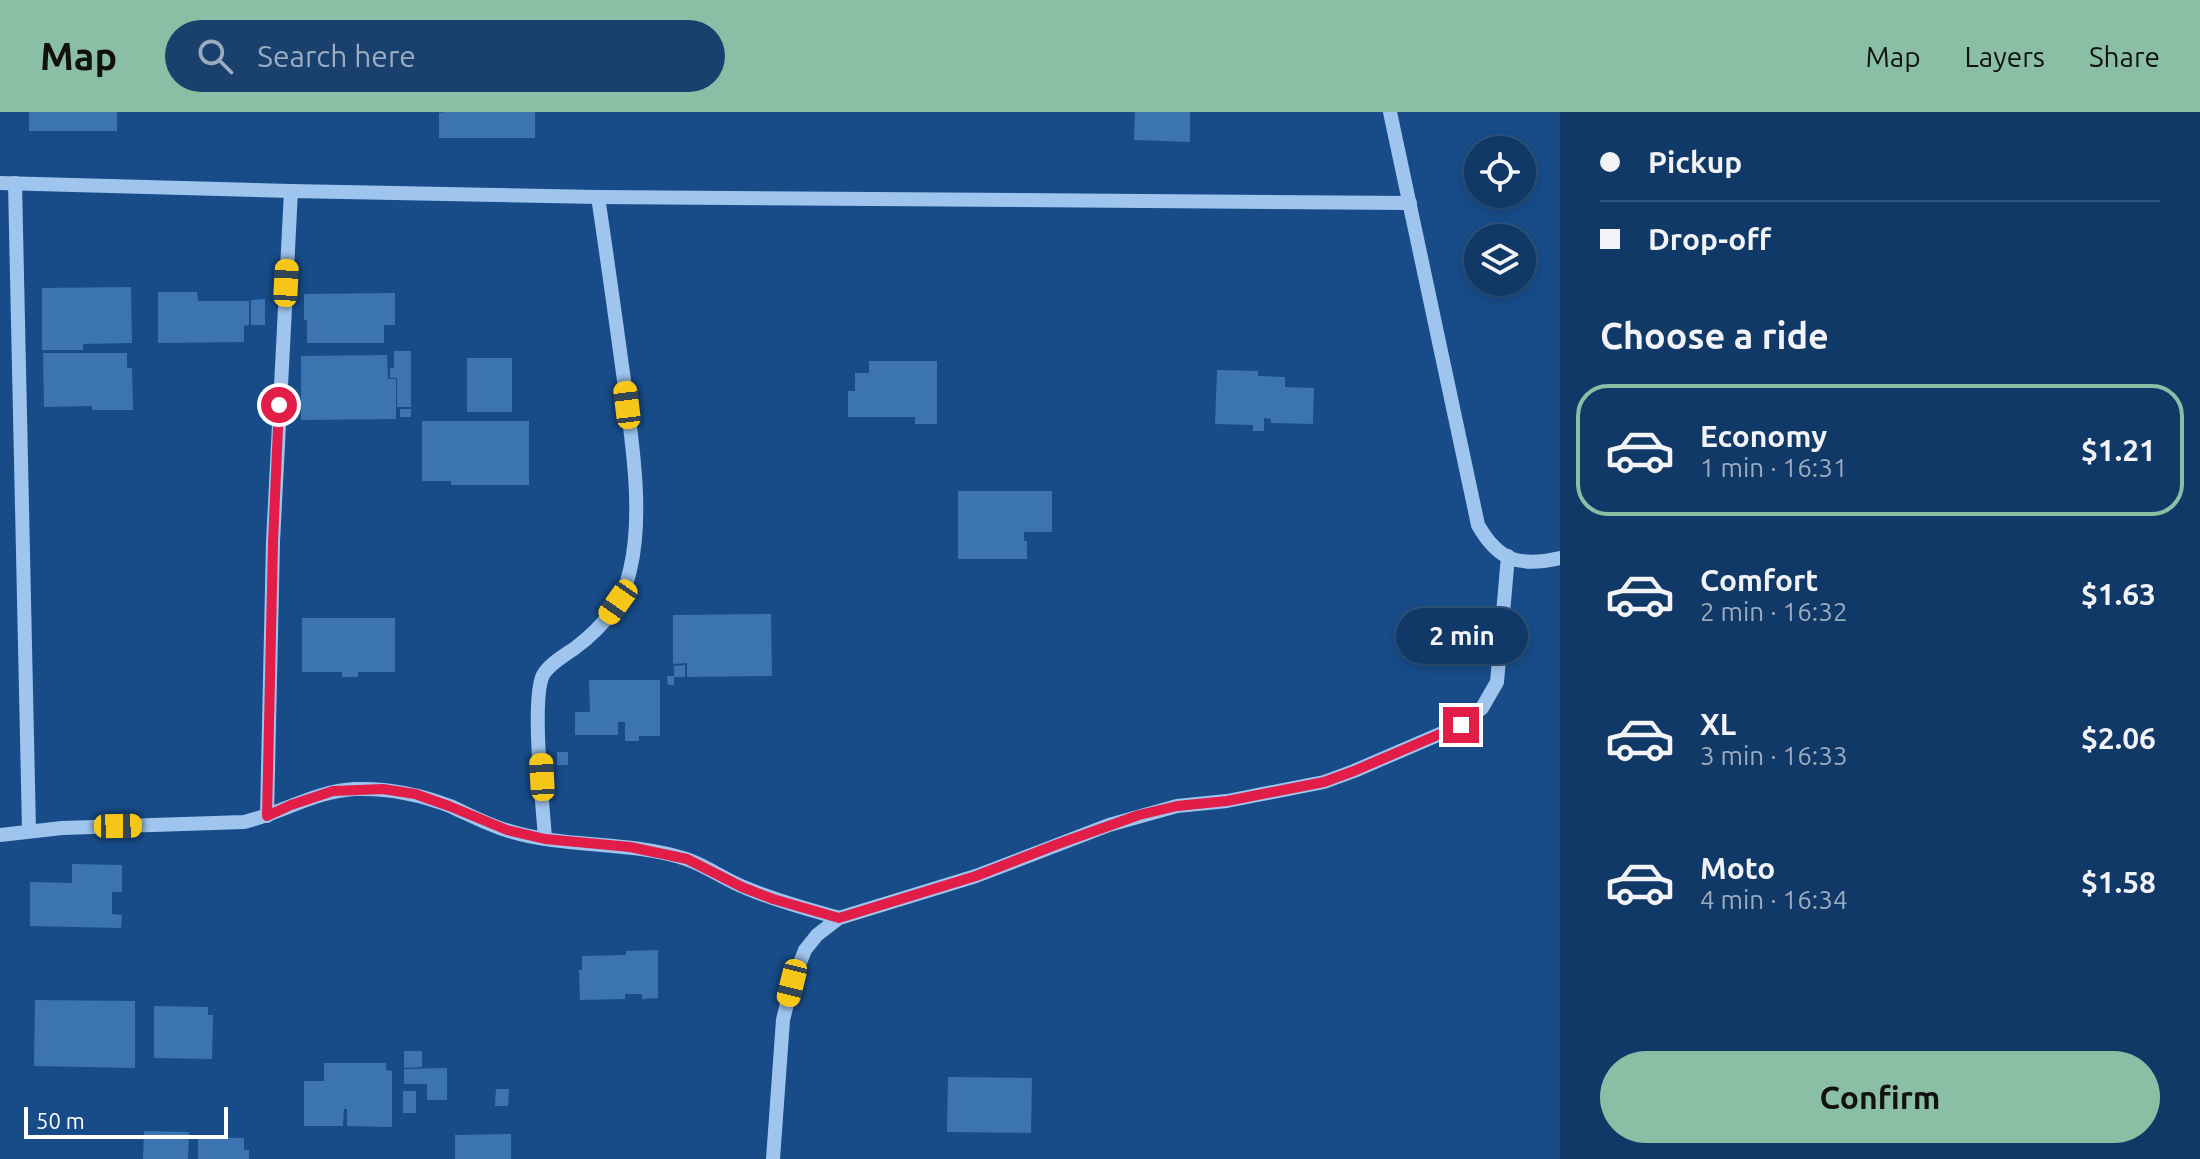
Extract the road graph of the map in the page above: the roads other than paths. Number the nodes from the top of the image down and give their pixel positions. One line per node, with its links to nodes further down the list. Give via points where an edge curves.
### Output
1 (1390, 112): 5 (street)
2 (8, 183): 3 (street); 9 (street)
3 (291, 191): 4 (street); 8 (street, via 273,542)
4 (598, 197): 5 (street); 11 (street, via 630,427 635,527 630,571 618,602 601,627 544,675 539,692)
5 (1410, 203): 6 (street, via 1478,525 1487,541)
6 (1508, 556): 7 (street, via 1535,563); 12 (street, via 1497,682 1482,708 1461,725 1324,782 1139,815 976,876)
7 (1560, 558)
8 (267, 816): 9 (street, via 244,822); 11 (street, via 333,791 383,789 415,794)
9 (29, 830): 10 (street)
10 (0, 835)
11 (545, 839): 12 (street, via 687,859 742,887)
12 (839, 918): 13 (street, via 805,950 792,983 783,1020)
13 (773, 1159)

